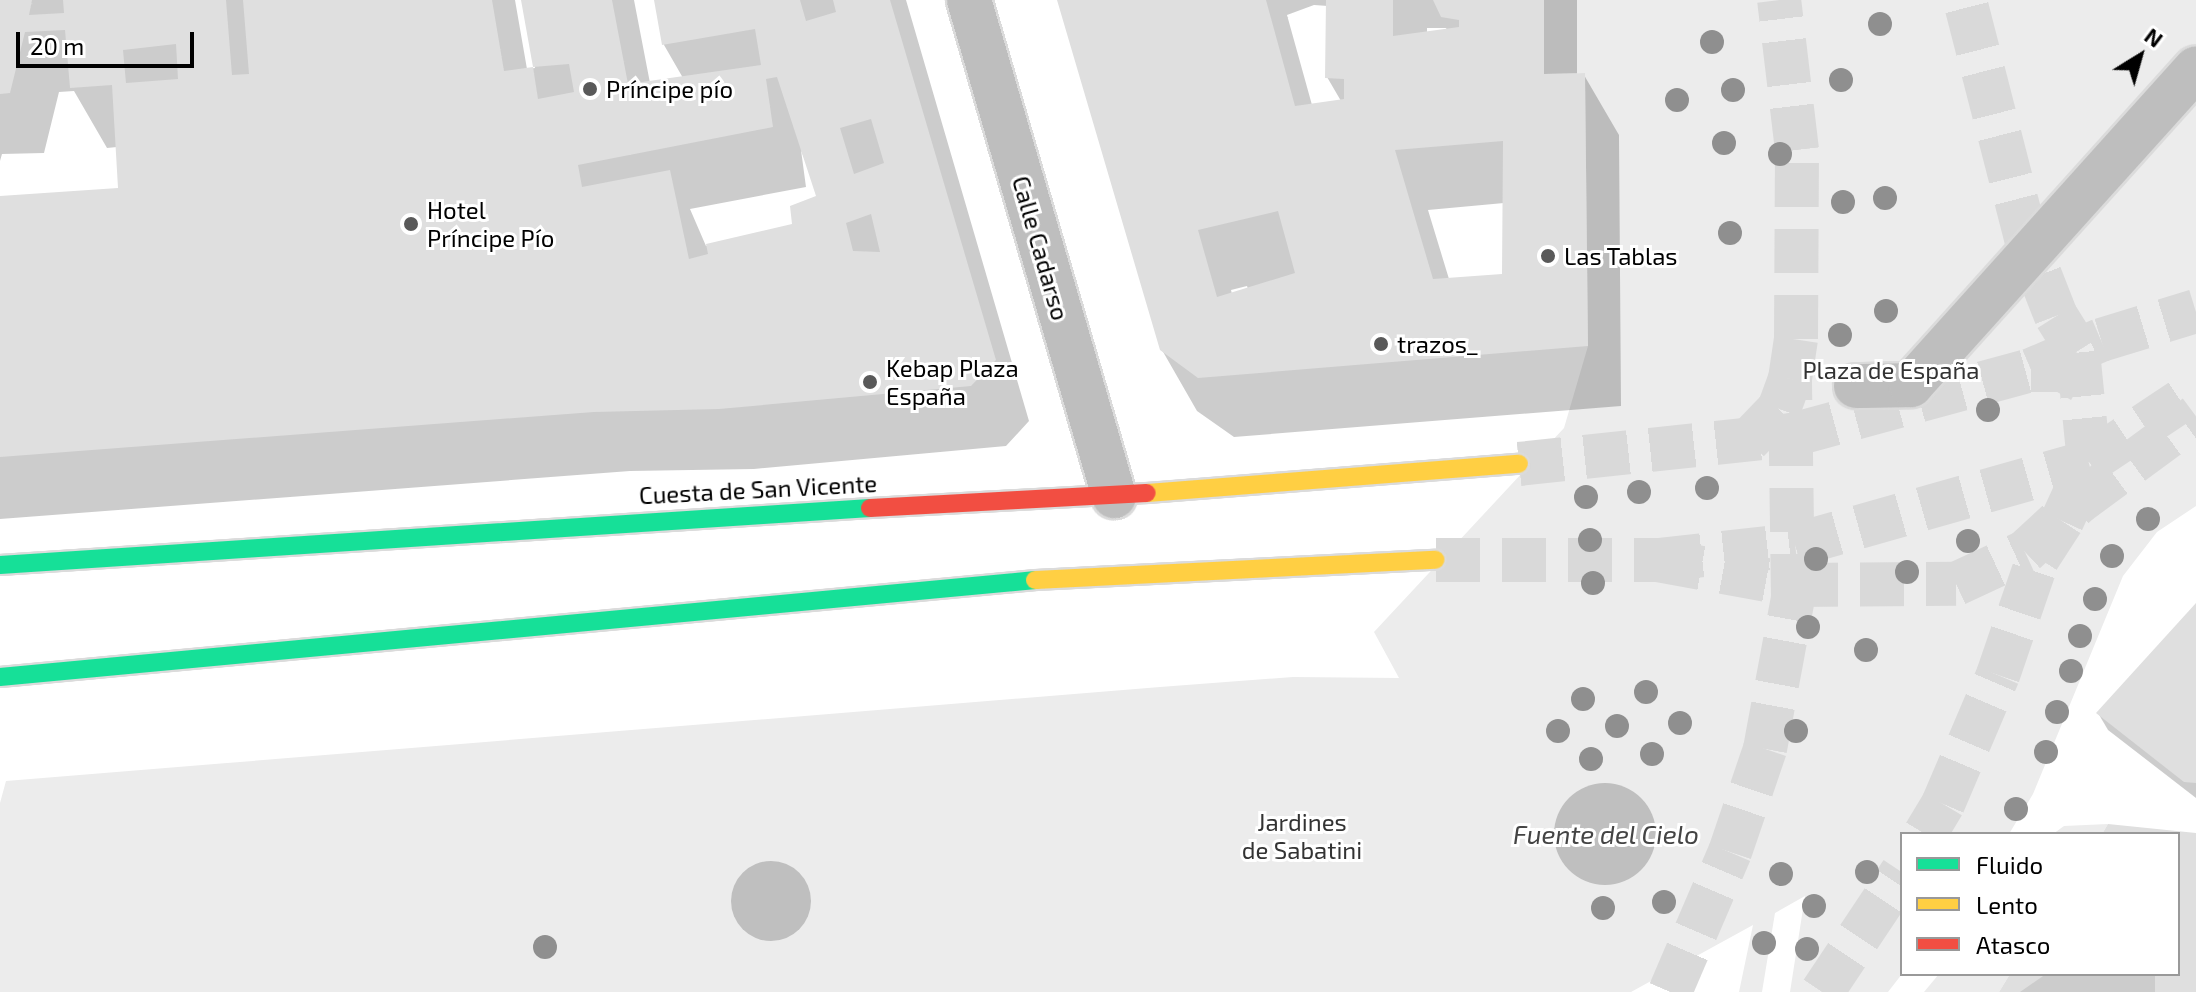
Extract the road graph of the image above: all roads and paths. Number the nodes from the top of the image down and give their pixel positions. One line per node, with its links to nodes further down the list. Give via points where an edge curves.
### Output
1 (969, 0): 5 (street, Calle Cadarso)
2 (2196, 68): 3 (street, via 1911,385)
3 (1856, 386)
4 (1519, 464): 5 (main road, Cuesta de San Vicente)
5 (1114, 496): 7 (main road, Cuesta de San Vicente, via 643,519)
6 (1436, 560): 8 (main road, via 934,585)
7 (0, 565)
8 (0, 677)

